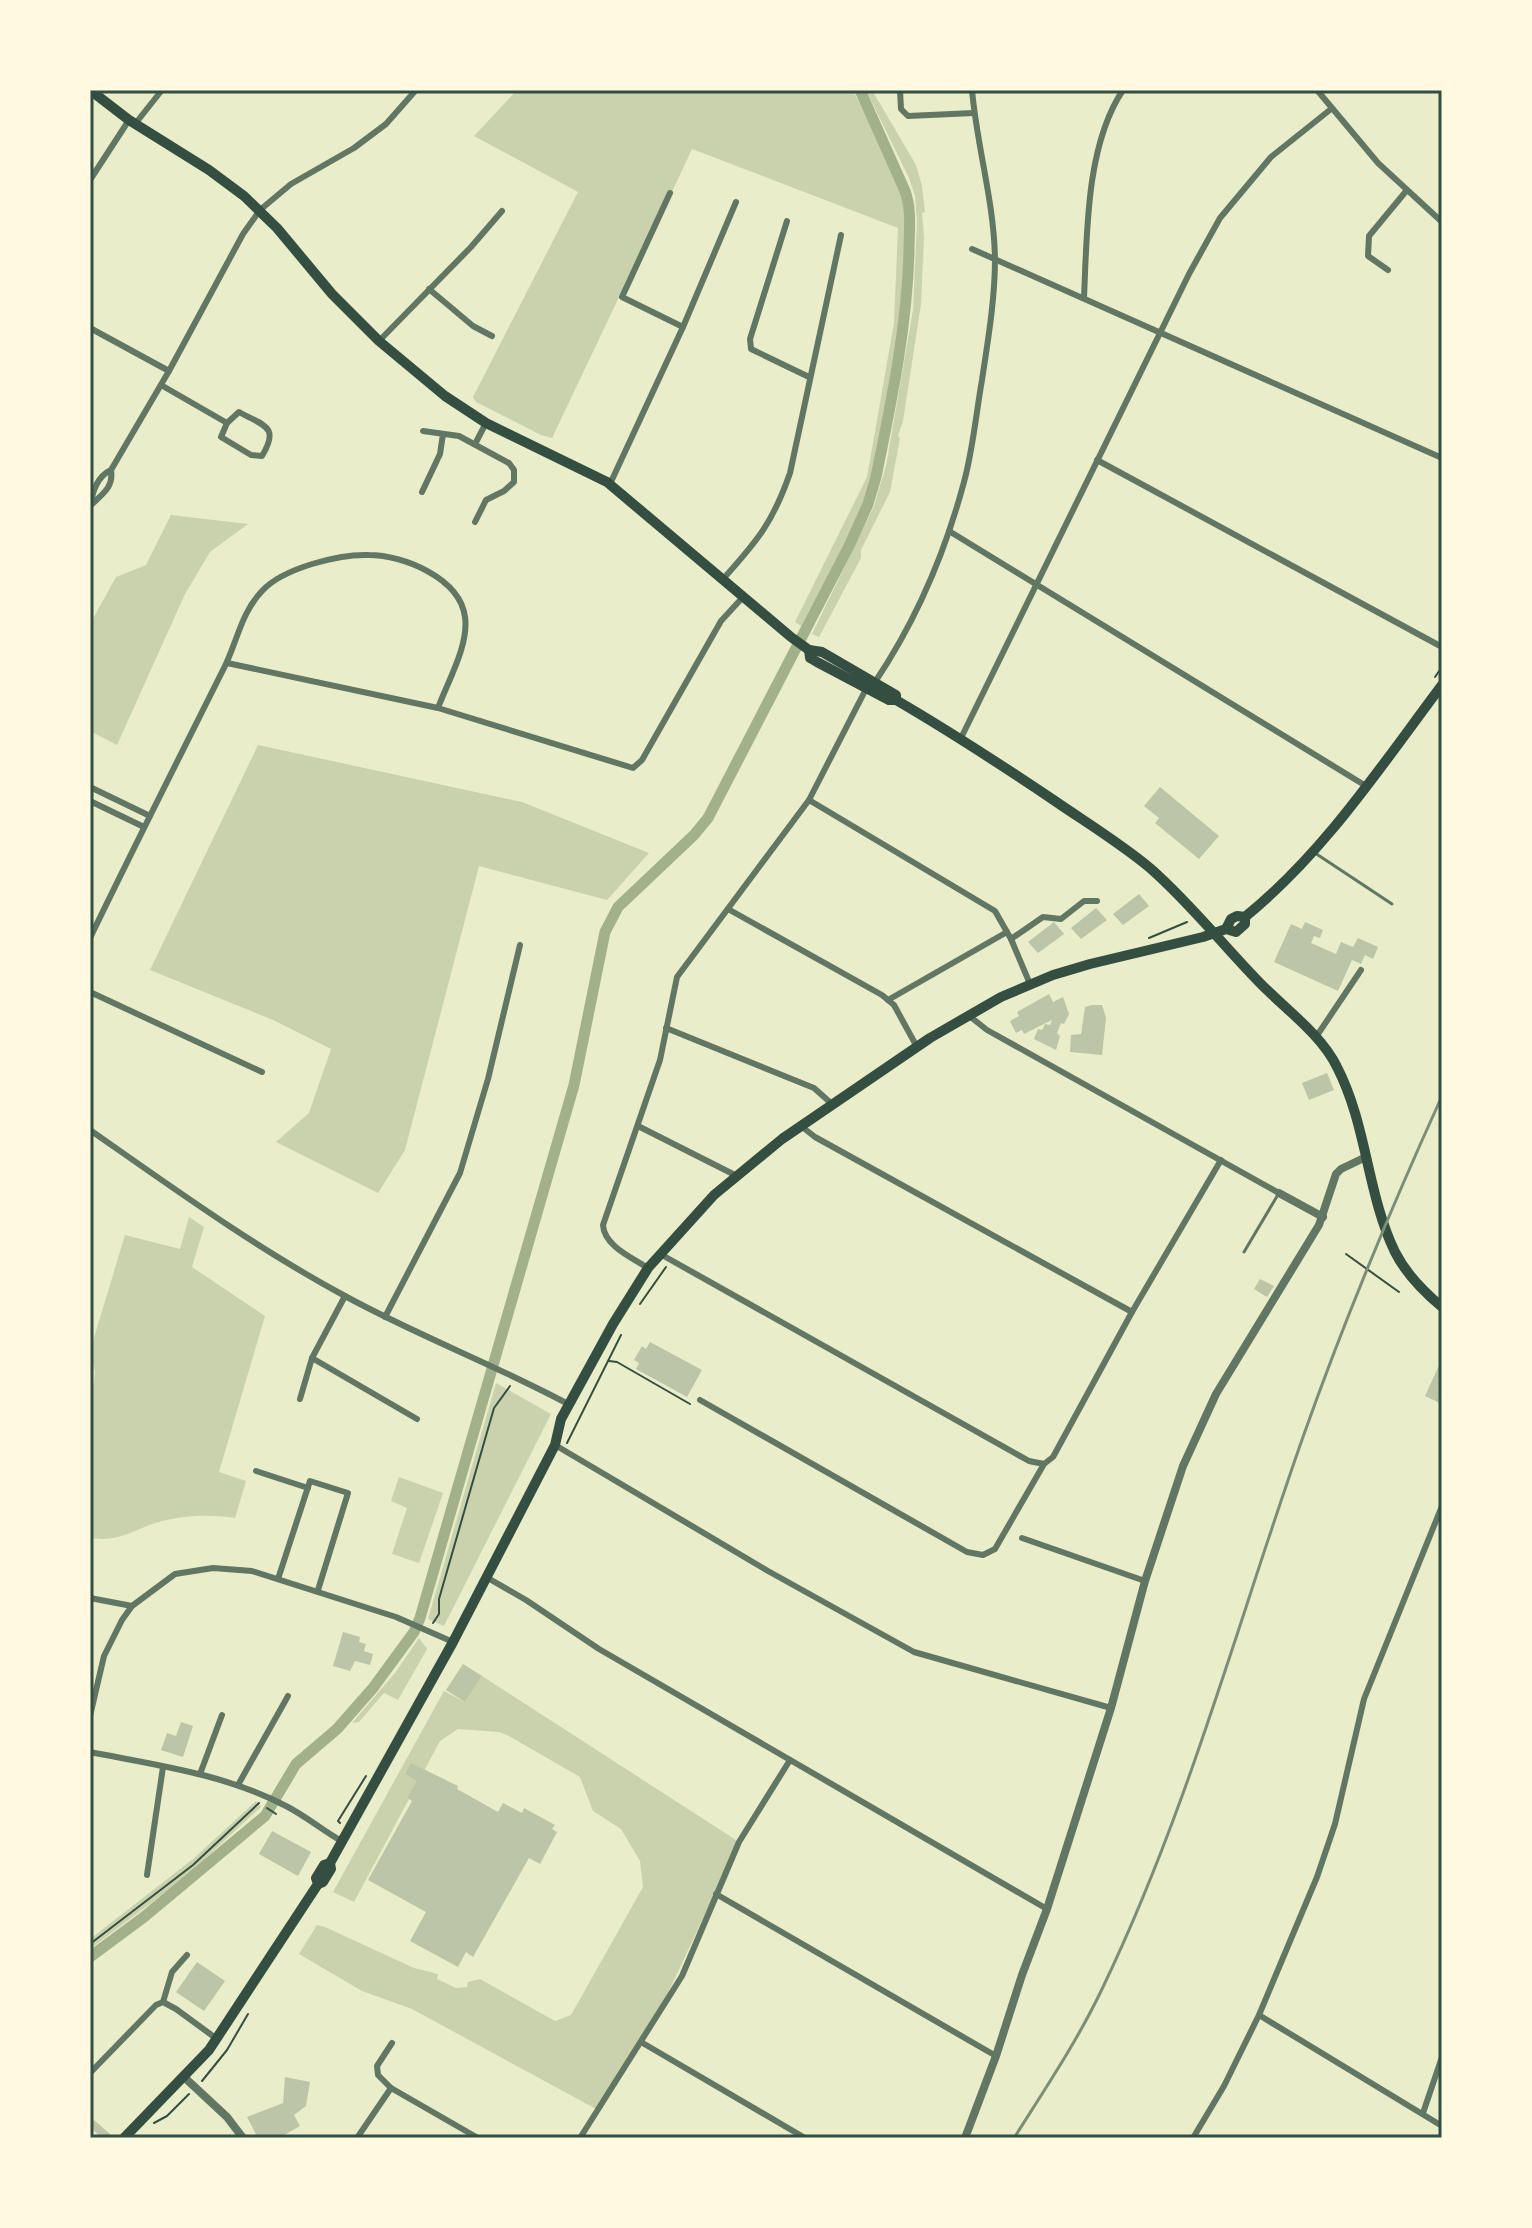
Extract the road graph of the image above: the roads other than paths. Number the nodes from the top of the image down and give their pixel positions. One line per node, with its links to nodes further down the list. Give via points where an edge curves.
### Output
1 (90, 90): 10 (main road)
2 (162, 90): 10 (street)
3 (416, 90): 15 (street, via 386,124)
4 (900, 90): 9 (street, via 901,109 908,116)
5 (972, 90): 9 (street)
6 (1123, 90): 24 (street, via 1097,157)
7 (1317, 90): 8 (street)
8 (1331, 109): 12 (street); 27 (street, via 1271,157 1220,218)
9 (974, 113): 21 (street, via 991,202)
10 (132, 122): 11 (street); 15 (main road, via 209,170)
11 (90, 180)
12 (1407, 190): 18 (street); 22 (street, via 1369,236 1368,256)
13 (670, 193): 25 (street, via 622,297)
14 (736, 202): 25 (street)
15 (260, 210): 29 (main road); 30 (street)
16 (502, 211): 23 (street)
17 (787, 221): 31 (street, via 751,349)
18 (1442, 222)
19 (841, 235): 31 (street)
20 (972, 249): 21 (street)
21 (995, 258): 24 (street); 44 (street, via 975,423)
22 (1388, 270)
23 (429, 289): 28 (street); 29 (street)
24 (1084, 298): 27 (street)
25 (683, 327): 40 (street)
26 (90, 328): 30 (street)
27 (1161, 332): 38 (street); 39 (street)
28 (492, 336)
29 (379, 341): 34 (main road)
30 (169, 371): 32 (street)
31 (809, 377): 45 (street, via 778,508)
32 (161, 385): 33 (street); 42 (street, via 92,493)
33 (227, 423): 33 (street, via 239,412 266,428 271,440 262,456 221,437)
34 (486, 423): 37 (street); 40 (main road)
35 (423, 431): 36 (street)
36 (443, 434): 37 (street); 41 (street)
37 (475, 444): 43 (street, via 514,470 514,482 486,500)
38 (1442, 458)
39 (1097, 460): 46 (street); 48 (street)
40 (610, 484): 45 (main road)
41 (422, 492)
42 (90, 505)
43 (475, 522)
44 (949, 531): 46 (street); 50 (street, via 914,618)
45 (724, 578): 47 (main road)
46 (1038, 584): 53 (street); 54 (street)
47 (744, 597): 50 (main road, via 808,650 810,658); 52 (street, via 721,621 633,768)
48 (1442, 647)
49 (227, 663): 52 (street); 52 (street, via 248,607 265,587 288,573 337,559 368,554 393,558 440,580 465,613 466,636); 58 (street)
50 (870, 685): 53 (main road); 56 (street)
51 (1442, 685): 54 (main road)
52 (438, 708)
53 (961, 738): 64 (main road, via 1127,850)
54 (1366, 786): 60 (main road)
55 (90, 787): 58 (street)
56 (809, 800): 63 (street); 65 (street, via 995,911)
57 (90, 801): 59 (street)
58 (150, 816): 59 (street)
59 (144, 827): 66 (street)
60 (1314, 852): 62 (lane); 64 (main road, via 1274,894)
61 (1097, 901): 65 (street, via 1084,901 1061,919 1043,917)
62 (1392, 904)
63 (728, 909): 71 (street); 73 (street, via 677,977)
64 (1215, 933): 69 (main road); 74 (main road)
65 (1009, 936): 69 (street); 71 (street)
66 (90, 938)
67 (520, 945): 92 (street, via 460,1173)
68 (1361, 970): 74 (street)
69 (1030, 984): 72 (main road)
70 (90, 992): 76 (street)
71 (888, 1000): 75 (street)
72 (968, 1015): 75 (main road); 82 (street)
73 (666, 1028): 77 (street, via 814,1088); 78 (street)
74 (1315, 1039): 81 (main road, via 1336,1064)
75 (917, 1047): 77 (main road)
76 (262, 1072)
77 (832, 1104): 79 (main road)
78 (638, 1126): 83 (street); 88 (street, via 603,1231)
79 (801, 1126): 83 (main road); 91 (street)
80 (90, 1130): 89 (street)
81 (1366, 1157): 85 (street, via 1336,1174); 90 (main road, via 1395,1253)
82 (1221, 1160): 84 (street); 91 (street)
83 (735, 1175): 87 (main road)
84 (1279, 1193): 85 (street); 86 (lane)
85 (1323, 1217): 106 (street, via 1196,1433)
86 (1244, 1252)
87 (662, 1255): 88 (main road); 99 (street, via 1029,1461)
88 (648, 1268): 96 (main road)
89 (345, 1296): 92 (street); 93 (street)
90 (1442, 1307)
91 (1132, 1312): 99 (street, via 1053,1457)
92 (385, 1317): 96 (street)
93 (312, 1358): 94 (street); 97 (street)
94 (300, 1399)
95 (700, 1400): 99 (street, via 969,1553 995,1549)
96 (570, 1405): 98 (main road)
97 (417, 1419)
98 (555, 1445): 104 (main road); 112 (street, via 914,1652)
99 (1044, 1464)
100 (256, 1471): 101 (street)
101 (308, 1488): 105 (street); 107 (street, via 310,1481 348,1493)
102 (1442, 1506): 126 (street, via 1364,1699 1322,1864)
103 (1022, 1538): 106 (street)
104 (486, 1576): 110 (main road); 116 (street)
105 (278, 1579): 107 (street); 109 (street, via 213,1568 175,1574)
106 (1145, 1581): 112 (street)
107 (318, 1590): 110 (street)
108 (90, 1598): 109 (street)
109 (132, 1606): 114 (street, via 109,1641)
110 (453, 1642): 120 (main road)
111 (288, 1696): 119 (street)
112 (1111, 1708): 123 (street)
113 (222, 1715): 118 (street)
114 (90, 1716)
115 (90, 1752): 117 (street)
116 (790, 1760): 122 (street, via 739,1842); 123 (street)
117 (163, 1767): 118 (street); 121 (street)
118 (200, 1774): 119 (street)
119 (238, 1785): 120 (street, via 284,1805)
120 (343, 1842): 127 (main road)
121 (147, 1875)
122 (716, 1894): 128 (street, via 682,1976); 130 (street)
123 (1047, 1909): 130 (street)
124 (187, 1955): 125 (street, via 172,1972)
125 (163, 2002): 127 (street); 132 (street)
126 (1259, 2015): 135 (street); 144 (street)
127 (217, 2039): 133 (main road)
128 (641, 2042): 141 (street); 142 (street)
129 (392, 2043): 134 (street, via 377,2066)
130 (996, 2056): 143 (street)
131 (1442, 2057): 135 (street)
132 (90, 2073)
133 (184, 2077): 137 (main road); 138 (street)
134 (391, 2088): 139 (street); 140 (street)
135 (1423, 2113): 136 (street)
136 (1442, 2126)
137 (124, 2138)
138 (243, 2138)
139 (357, 2138)
140 (478, 2138)
141 (580, 2138)
142 (805, 2138)
143 (965, 2138)
144 (1193, 2138)

